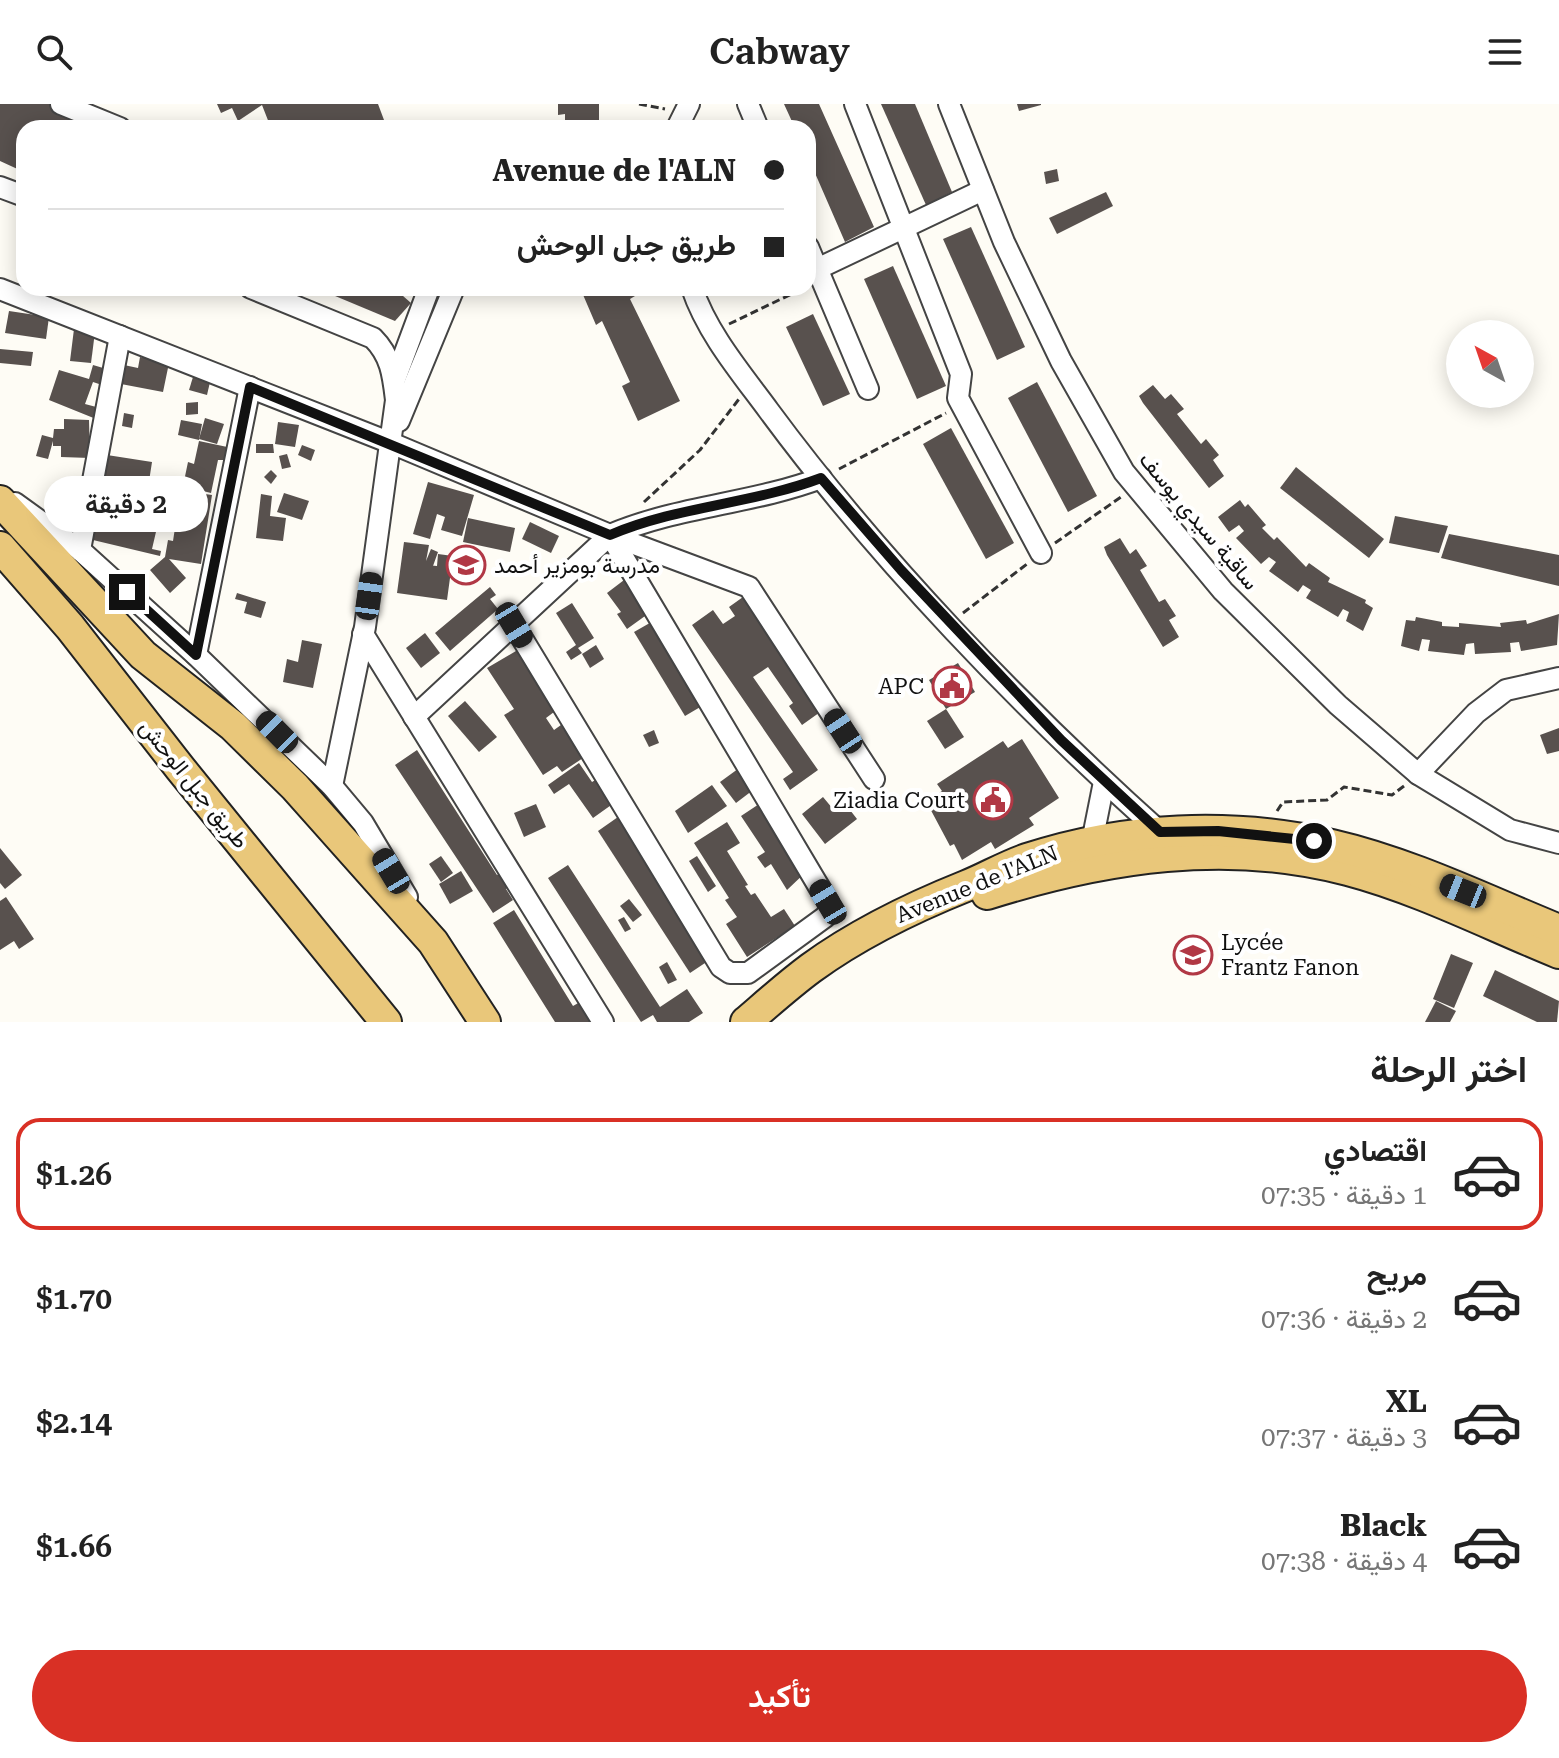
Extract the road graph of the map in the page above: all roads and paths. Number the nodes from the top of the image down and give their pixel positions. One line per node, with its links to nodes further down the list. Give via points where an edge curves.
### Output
1 (61, 104): 6 (street)
2 (639, 104): 5 (path)
3 (855, 104): 8 (street)
4 (949, 104): 7 (street, ساقية سيدي يوسف)
5 (684, 115)
6 (100, 120)
7 (983, 190): 8 (street); 37 (street, ساقية سيدي يوسف, via 1061,361 1124,472 1223,591 1338,705)
8 (903, 227): 9 (street); 22 (street, via 961,374)
9 (817, 269): 21 (street)
10 (18, 296): 17 (street)
11 (271, 296): 18 (street, via 373,338 385,350)
12 (426, 296): 18 (street)
13 (451, 296): 23 (street)
14 (696, 296): 16 (street)
15 (787, 296): 16 (path)
16 (714, 331): 19 (street)
17 (120, 336): 20 (street); 30 (street)
18 (394, 383): 23 (street)
19 (750, 384): 24 (street); 27 (path, via 700,450)
20 (250, 387): 23 (street); 34 (street)
21 (868, 389)
22 (961, 405): 24 (path); 31 (street)
23 (391, 443): 28 (street); 33 (street)
24 (821, 478): 28 (street, via 788,491 647,519); 39 (street, via 901,570)
25 (0, 491): 30 (street)
26 (0, 501): 46 (main road, via 143,655 233,726 295,787)
27 (643, 503)
28 (610, 535): 32 (street); 38 (street, via 749,587); 47 (street, via 828,902 825,917)
29 (0, 547): 50 (main road, طريق جبل الوحش)
30 (80, 550): 34 (street)
31 (1041, 553)
32 (514, 625): 36 (street); 47 (street, via 721,967 748,973)
33 (363, 634): 36 (street); 40 (street)
34 (196, 655): 40 (street)
35 (1559, 678): 37 (street, via 1506,690 1476,713)
36 (414, 717): 52 (street)
37 (1418, 774): 41 (path, via 1392,795 1344,787 1327,800 1283,802); 43 (street, ساقية سيدي يوسف, via 1510,830)
38 (874, 779)
39 (1104, 782): 42 (street); 44 (street)
40 (332, 786): 46 (street, via 363,823)
41 (1262, 835): 42 (main road); 45 (main road, via 1362,853)
42 (1161, 843): 44 (main road); 48 (main road, via 1348,870)
43 (1559, 843)
44 (1090, 853): 49 (main road, Avenue de l'ALN, via 1024,860 885,922); 54 (main road, via 896,932 855,957)
45 (1559, 930)
46 (433, 942): 51 (main road)
47 (788, 944): 49 (street)
48 (1559, 953)
49 (810, 969): 53 (main road, Avenue de l'ALN)
50 (386, 1022)
51 (485, 1022)
52 (603, 1022)
53 (746, 1022)
54 (775, 1022)

